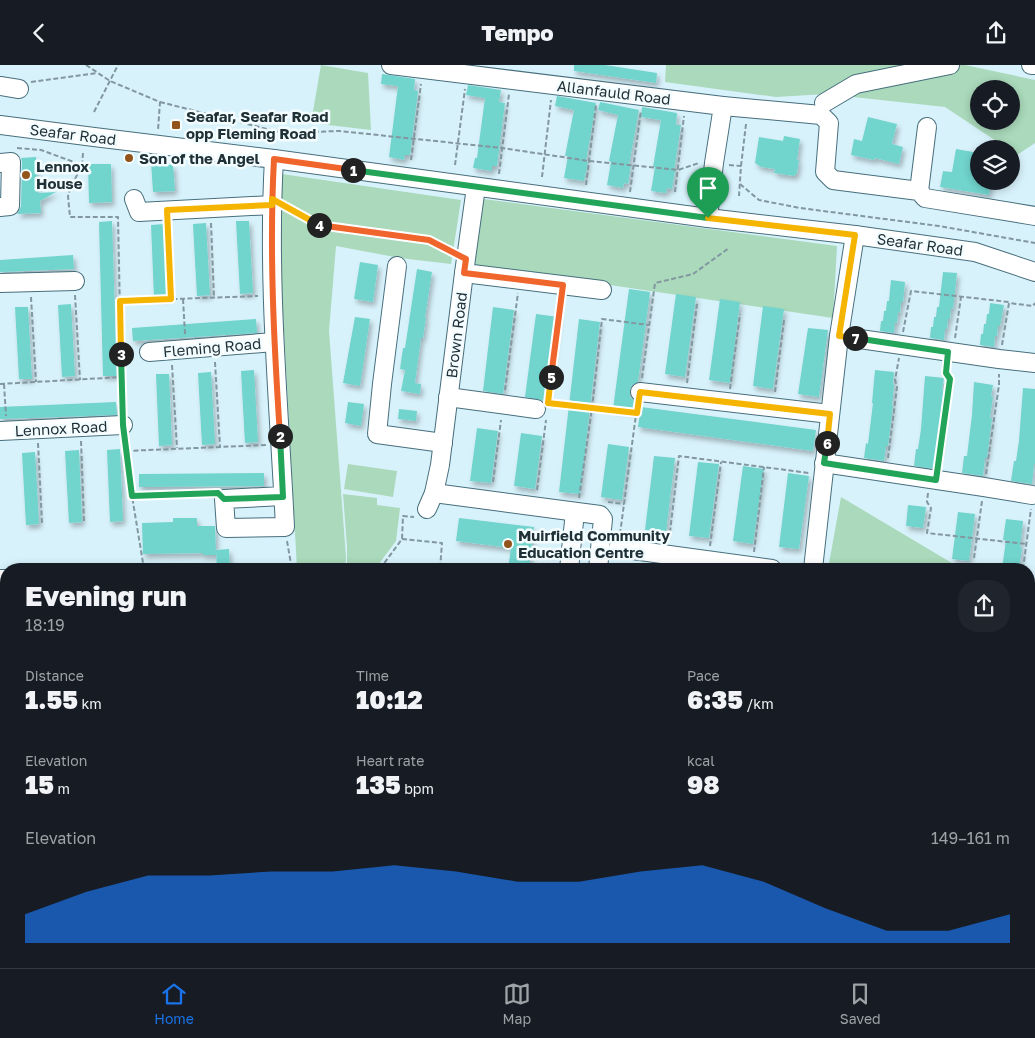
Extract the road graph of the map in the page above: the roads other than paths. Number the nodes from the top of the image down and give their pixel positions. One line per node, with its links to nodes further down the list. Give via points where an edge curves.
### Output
1 (391, 65): 8 (street, Allanfauld Road)
2 (950, 65): 7 (street, via 856,84)
3 (1031, 65): 4 (street)
4 (1035, 65)
5 (0, 86): 6 (street)
6 (19, 89)
7 (824, 103)
8 (723, 105): 14 (street, Allanfauld Road, via 821,115 829,123 825,172 833,180); 19 (street)
9 (0, 125): 11 (street, Seafar Road)
10 (927, 127): 14 (street)
11 (274, 159): 13 (street, Seafar Road); 15 (street, Fleming Road)
12 (0, 163): 17 (street, via 11,162 10,206)
13 (476, 187): 19 (street, Seafar Road); 22 (street, Brown Road)
14 (919, 191): 18 (street, Allanfauld Road, via 926,198)
15 (272, 202): 16 (street, via 167,210); 28 (street, Fleming Road)
16 (137, 205)
17 (0, 207)
18 (1035, 216)
19 (708, 218): 20 (street, Seafar Road)
20 (855, 235): 23 (street, Seafar Road, via 975,252); 27 (street)
21 (397, 266): 37 (street, via 383,310 376,441)
22 (465, 266): 26 (street, Brown Road, via 519,280); 32 (street, Brown Road)
23 (1035, 271)
24 (75, 281): 25 (street)
25 (0, 283)
26 (602, 290)
27 (839, 336): 30 (street); 34 (street)
28 (274, 341): 29 (street, Fleming Road); 40 (street, Fleming Road)
29 (149, 352)
30 (1035, 363)
31 (640, 392): 34 (street)
32 (448, 397): 33 (street, Brown Road, via 504,405); 37 (street, Brown Road)
33 (542, 406)
34 (830, 414): 38 (street)
35 (123, 425): 36 (street, Lennox Road)
36 (3, 431)
37 (443, 443): 41 (street, Brown Road, via 431,501)
38 (824, 463): 39 (street); 46 (street)
39 (1032, 495)
40 (283, 497): 40 (street, Fleming Road, via 285,527 226,528 224,499)
41 (577, 505): 43 (street); 44 (street, via 603,519)
42 (618, 547): 45 (street)
43 (569, 563)
44 (599, 563)
45 (730, 563)
46 (814, 563)

